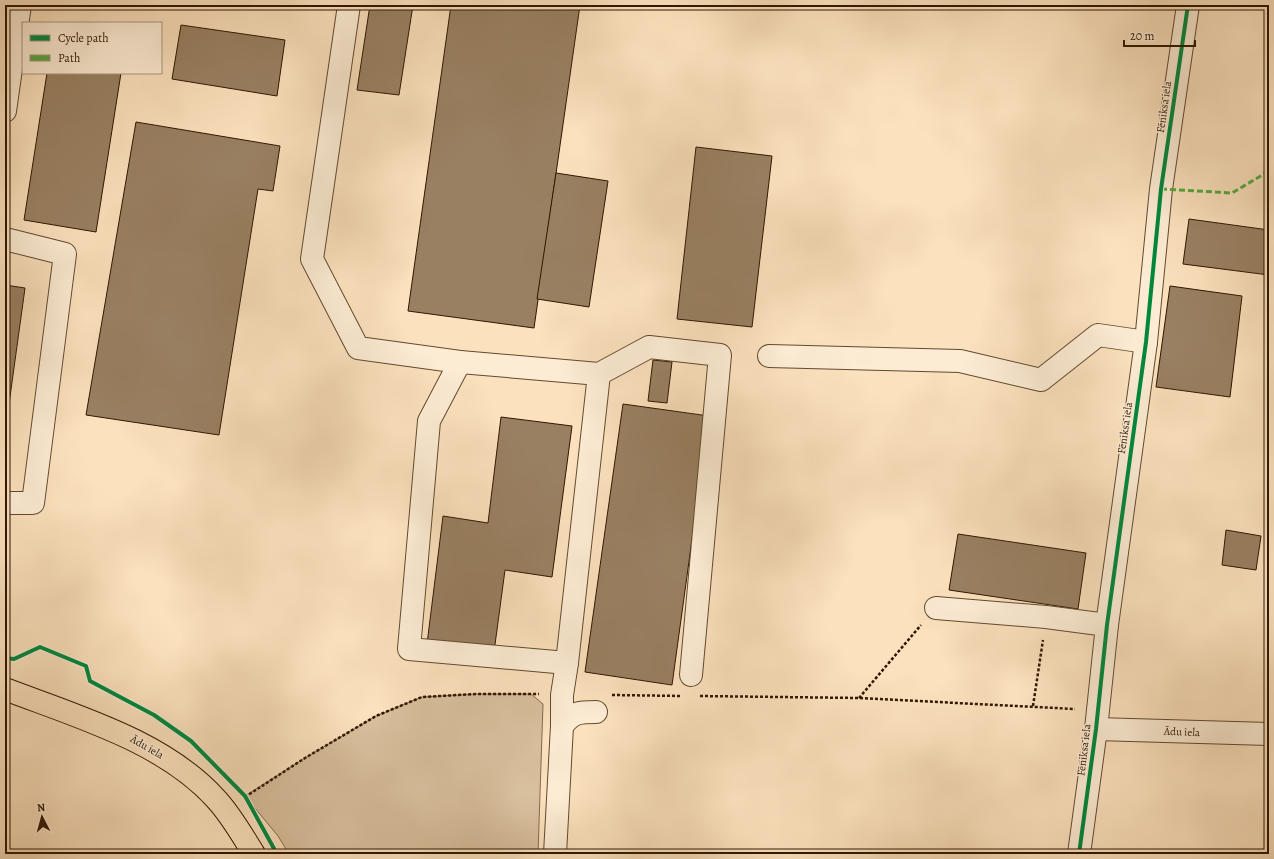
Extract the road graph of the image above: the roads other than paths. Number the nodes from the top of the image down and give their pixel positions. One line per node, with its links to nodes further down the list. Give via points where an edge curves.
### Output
1 (20, 5): 4 (street)
2 (350, 5): 8 (street, via 312,259 358,348)
3 (1188, 5): 6 (street, Fēniksa iela, via 1161,189)
4 (5, 111)
5 (5, 240): 10 (street, via 65,254 34,503)
6 (1146, 342): 7 (street, via 1098,336 1041,380 960,362); 12 (street, Fēniksa iela)
7 (769, 356)
8 (460, 362): 9 (street); 13 (street, via 429,421 409,649)
9 (598, 374): 13 (street); 14 (street, via 649,347 720,355)
10 (5, 503)
11 (936, 608): 12 (street)
12 (1107, 625): 17 (street, Fēniksa iela)
13 (567, 663): 18 (street, via 562,695)
14 (691, 675)
15 (5, 689): 20 (highway, Ādu iela, via 129,736 176,764 215,798)
16 (603, 704): 18 (street, via 570,717)
17 (1097, 720): 19 (street, Ādu iela); 22 (street, Fēniksa iela)
18 (562, 726): 21 (street)
19 (1269, 734)
20 (254, 854)
21 (555, 854)
22 (1079, 854)

